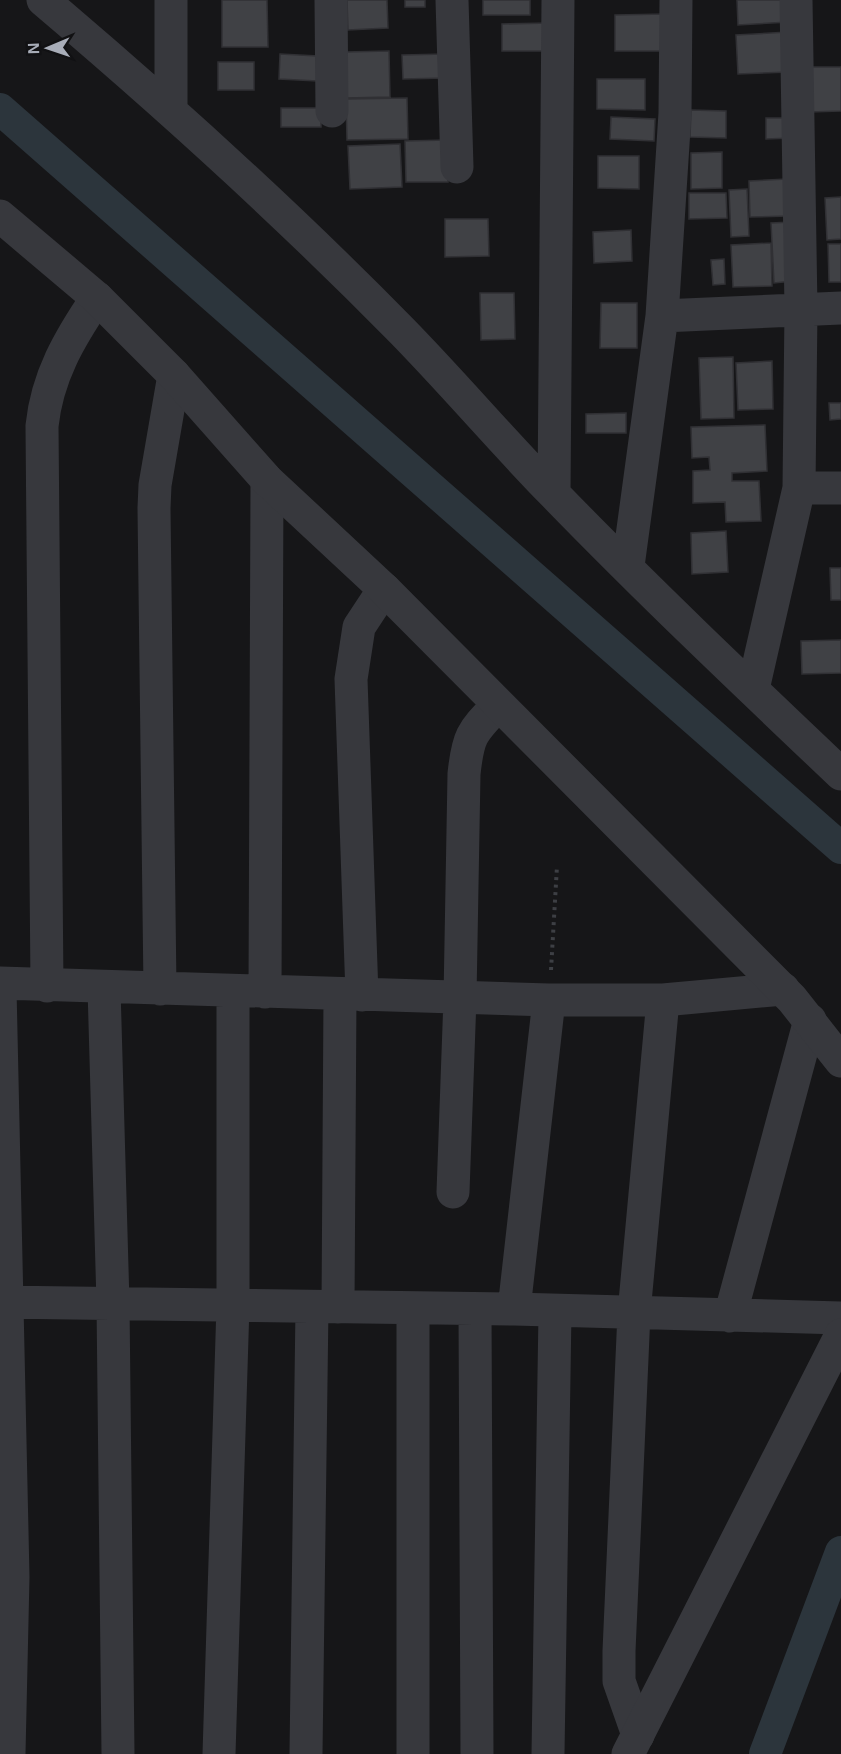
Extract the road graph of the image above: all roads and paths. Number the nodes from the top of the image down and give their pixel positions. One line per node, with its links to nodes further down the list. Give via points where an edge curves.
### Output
1 (44, 0): 8 (street)
2 (171, 0): 8 (street)
3 (331, 0): 9 (street)
4 (452, 0): 10 (street)
5 (558, 0): 20 (street)
6 (676, 0): 15 (street, via 675,112)
7 (796, 0): 14 (street)
8 (171, 110): 20 (street, via 306,235 403,332)
9 (332, 111)
10 (457, 167)
11 (0, 216): 12 (street)
12 (97, 298): 16 (street); 28 (street, via 58,362 46,394 42,426)
13 (841, 308): 14 (street)
14 (801, 309): 15 (street); 18 (street)
15 (662, 316): 21 (street)
16 (174, 375): 17 (street); 31 (street, via 154,508)
17 (267, 480): 22 (street); 34 (street)
18 (799, 488): 19 (street); 23 (street)
19 (841, 488)
20 (554, 494): 21 (street)
21 (628, 566): 23 (street)
22 (384, 589): 24 (street); 35 (street, via 359,627 351,679)
23 (753, 689): 25 (street)
24 (498, 705): 32 (street); 36 (street, via 474,730 467,744)
25 (841, 774)
26 (557, 866): 37 (path)
27 (0, 983): 28 (street)
28 (47, 986): 30 (street)
29 (0, 988): 42 (street)
30 (104, 988): 31 (street); 43 (street)
31 (160, 989): 33 (street)
32 (783, 989): 38 (street); 39 (street)
33 (233, 991): 34 (street); 44 (street)
34 (265, 992): 35 (street)
35 (351, 995): 36 (street); 45 (street)
36 (460, 998): 37 (street); 41 (street)
37 (549, 1000): 38 (street); 47 (street)
38 (663, 1000): 50 (street)
39 (810, 1020): 40 (street); 51 (street)
40 (841, 1060)
41 (453, 1192)
42 (4, 1302): 43 (street); 54 (street)
43 (113, 1303): 44 (street); 57 (street)
44 (233, 1305): 45 (street); 58 (street)
45 (325, 1307): 46 (street); 59 (street)
46 (413, 1309): 48 (street); 60 (street)
47 (514, 1309): 48 (street); 49 (street)
48 (475, 1310): 61 (street)
49 (555, 1312): 50 (street); 62 (street)
50 (634, 1313): 51 (street); 55 (street, via 619,1681)
51 (730, 1316): 52 (street)
52 (841, 1318)
53 (841, 1335): 55 (street)
54 (7, 1577): 56 (street)
55 (633, 1745)
56 (9, 1754)
57 (118, 1754)
58 (219, 1754)
59 (306, 1754)
60 (413, 1754)
61 (477, 1754)
62 (548, 1754)

